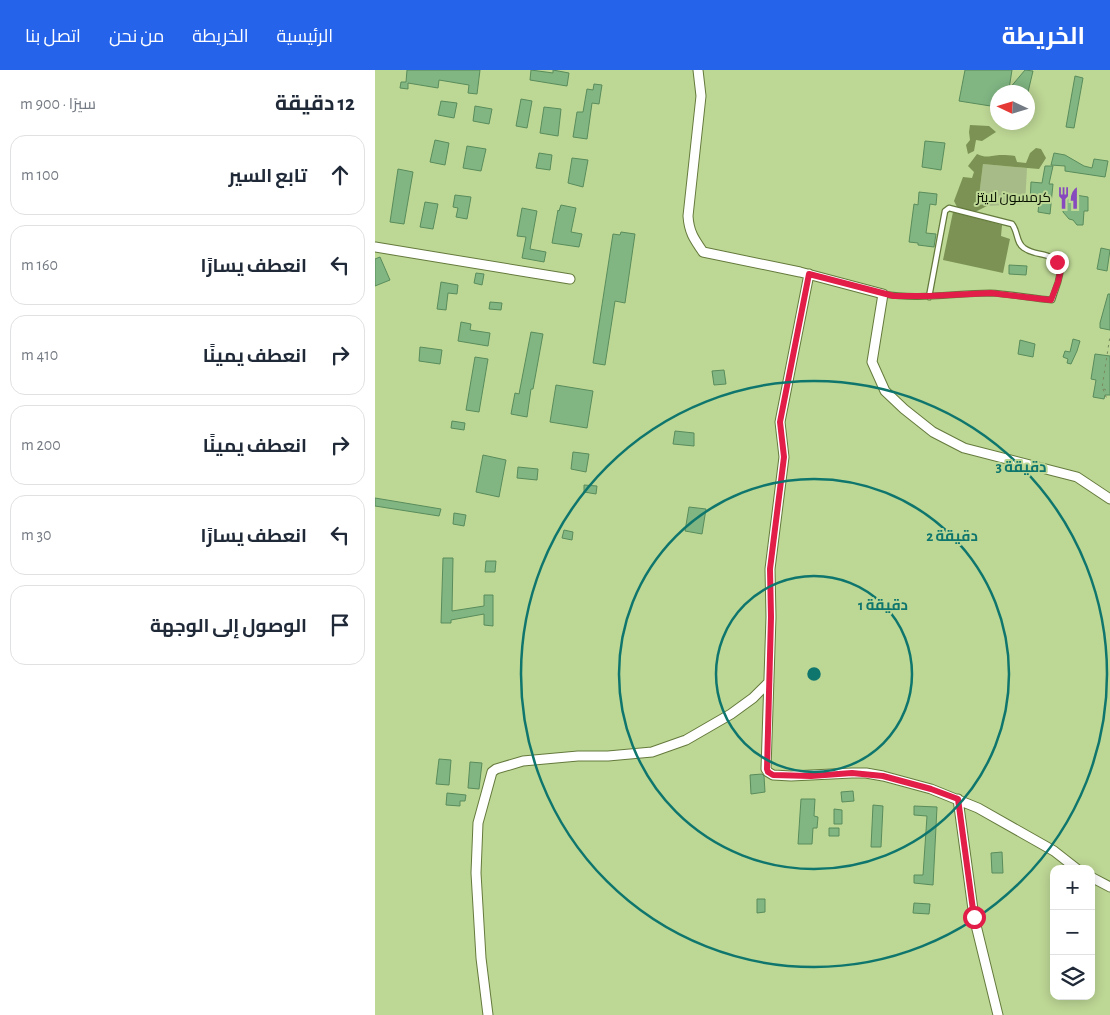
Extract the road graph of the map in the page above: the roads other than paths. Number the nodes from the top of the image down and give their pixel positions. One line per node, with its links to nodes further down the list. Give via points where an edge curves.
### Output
1 (698, 70): 3 (street, via 701,96 688,216 693,238 703,252)
2 (375, 247): 4 (street)
3 (809, 274): 5 (street); 8 (street, via 780,422 784,457 770,569)
4 (570, 279)
5 (883, 294): 6 (lane); 7 (street, via 872,362 885,391 904,409 933,432 964,448 1077,477)
6 (929, 296): 6 (lane, via 991,293 1051,300 1061,269 1050,256 1025,249 1012,224 949,208 945,211)
7 (1110, 499)
8 (769, 682): 9 (street, via 766,766 770,774 874,774); 13 (street, via 753,698 723,718 686,740 652,752 523,761 492,772 478,823 476,873)
9 (958, 799): 10 (street, via 1054,851); 14 (street, via 974,917)
10 (1072, 865)
11 (1095, 879): 12 (street)
12 (1110, 887)
13 (488, 1015)
14 (998, 1015)

